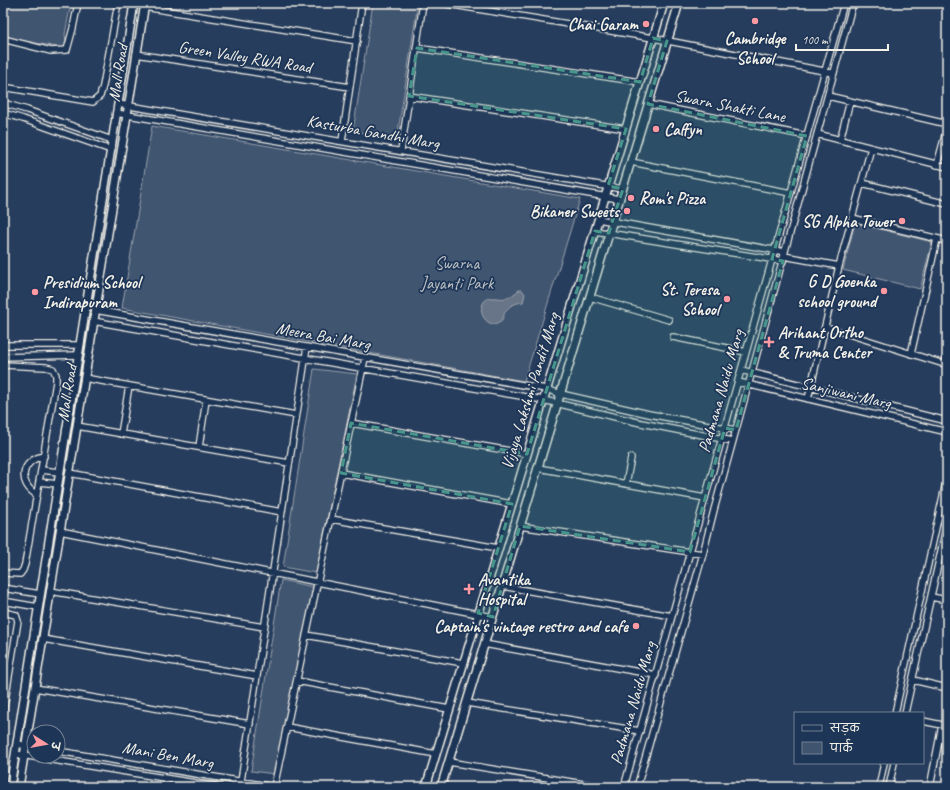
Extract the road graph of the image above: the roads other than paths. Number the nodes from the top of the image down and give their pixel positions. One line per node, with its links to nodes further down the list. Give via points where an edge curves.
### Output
1 (78, 3): 13 (street, via 67,50 51,51)
2 (118, 3): 21 (street, via 103,86 100,96 93,102)
3 (134, 3): 27 (street, Mall Road)
4 (362, 3): 14 (street)
5 (423, 3): 16 (street)
6 (441, 3): 12 (street)
7 (664, 3): 12 (street, Vijaya Lakshmi Pandit Marg)
8 (679, 3): 15 (street, Vijaya Lakshmi Pandit Marg)
9 (844, 3): 18 (street, Padmana Naidu Marg)
10 (853, 3): 19 (street, Padmana Naidu Marg)
11 (144, 5): 14 (street); 17 (street, Mall Road)
12 (653, 38): 15 (street); 20 (street, Vijaya Lakshmi Pandit Marg)
13 (3, 39)
14 (357, 41): 22 (street)
15 (667, 41): 18 (street); 28 (street, Vijaya Lakshmi Pandit Marg)
16 (417, 48): 20 (street); 23 (street)
17 (136, 54): 22 (street, Green Valley RWA Road); 29 (street, Mall Road)
18 (825, 71): 19 (street); 37 (street, Padmana Naidu Marg)
19 (834, 73): 24 (street, Padmana Naidu Marg)
20 (640, 82): 35 (street, Vijaya Lakshmi Pandit Marg)
21 (3, 87)
22 (350, 87): 40 (street)
23 (410, 96): 35 (street); 44 (street)
24 (828, 96): 25 (street); 36 (street, Padmana Naidu Marg)
25 (850, 101): 33 (street); 39 (street)
26 (3, 103): 38 (street)
27 (118, 104): 29 (street, Kasturba Gandhi Marg); 31 (street, Mall Road)
28 (648, 104): 37 (street, Swarn Shakti Lane); 46 (street, Vijaya Lakshmi Pandit Marg)
29 (128, 105): 32 (street, Mall Road); 40 (street, Kasturba Gandhi Marg)
30 (3, 113): 43 (street)
31 (116, 113): 32 (street, Kasturba Gandhi Marg); 38 (street, Mall Road)
32 (126, 115): 45 (street, Kasturba Gandhi Marg); 68 (street, Mall Road)
33 (947, 124)
34 (947, 128): 47 (street)
35 (626, 129): 50 (street, Vijaya Lakshmi Pandit Marg)
36 (817, 134): 39 (street); 64 (street, Padmana Naidu Marg)
37 (807, 136): 52 (street, Padmana Naidu Marg)
38 (112, 140): 43 (street, Mall Road)
39 (840, 140): 42 (street)
40 (342, 141): 41 (street, Kasturba Gandhi Marg)
41 (382, 148): 44 (street, Kasturba Gandhi Marg); 45 (street)
42 (871, 148): 47 (street); 49 (street)
43 (111, 150): 74 (street, Mall Road)
44 (401, 151): 50 (street, Kasturba Gandhi Marg)
45 (381, 158): 53 (street, Kasturba Gandhi Marg)
46 (631, 162): 51 (street, Vijaya Lakshmi Pandit Marg); 52 (street)
47 (937, 165): 48 (street)
48 (947, 167)
49 (862, 183): 55 (street); 56 (street)
50 (608, 186): 51 (street, Kasturba Gandhi Marg); 53 (street, Vijaya Lakshmi Pandit Marg)
51 (623, 188): 54 (street, Vijaya Lakshmi Pandit Marg)
52 (791, 193): 63 (street, Padmana Naidu Marg)
53 (605, 197): 54 (street, Kasturba Gandhi Marg); 57 (street, Vijaya Lakshmi Pandit Marg)
54 (619, 199): 58 (street, Vijaya Lakshmi Pandit Marg)
55 (947, 204)
56 (852, 218): 61 (street); 66 (street)
57 (598, 219): 58 (street); 59 (street, Vijaya Lakshmi Pandit Marg)
58 (612, 222): 60 (street, Vijaya Lakshmi Pandit Marg); 63 (street)
59 (595, 231): 60 (street); 93 (street, Vijaya Lakshmi Pandit Marg)
60 (609, 233): 65 (street); 67 (street, Vijaya Lakshmi Pandit Marg)
61 (937, 239): 62 (street); 77 (street)
62 (947, 241)
63 (775, 250): 64 (street); 65 (street, Padmana Naidu Marg)
64 (784, 256): 65 (street); 66 (street); 87 (street, Padmana Naidu Marg)
65 (772, 259): 76 (street, Padmana Naidu Marg)
66 (839, 266): 71 (street)
67 (590, 297): 69 (street); 94 (street, Vijaya Lakshmi Pandit Marg)
68 (95, 310): 70 (street, Mall Road); 75 (street, Meera Bai Marg)
69 (669, 320)
70 (93, 321): 80 (street, Meera Bai Marg); 88 (street, Mall Road)
71 (826, 327): 77 (street); 92 (street)
72 (673, 337): 76 (street)
73 (3, 345): 74 (street)
74 (80, 345): 78 (street, Mall Road)
75 (307, 347): 80 (street); 81 (street, Meera Bai Marg)
76 (746, 352): 86 (street, Padmana Naidu Marg)
77 (911, 354): 84 (street)
78 (78, 355): 79 (street); 116 (street, Mall Road)
79 (3, 357)
80 (305, 358): 85 (street, Meera Bai Marg); 99 (street)
81 (365, 358): 85 (street); 93 (street, Meera Bai Marg)
82 (947, 358): 84 (street)
83 (3, 365): 111 (street, via 46,367 52,369 56,376)
84 (946, 365)
85 (363, 369): 97 (street, Meera Bai Marg); 101 (street)
86 (741, 370): 87 (street, Sanjiwani Marg); 89 (street, Padmana Naidu Marg)
87 (752, 373): 90 (street, Padmana Naidu Marg); 92 (street, Sanjiwani Marg)
88 (84, 378): 91 (street); 102 (street, Mall Road)
89 (738, 382): 90 (street, Sanjiwani Marg); 103 (street, Padmana Naidu Marg)
90 (748, 385): 95 (street, Sanjiwani Marg); 104 (street, Padmana Naidu Marg)
91 (129, 386): 96 (street); 106 (street)
92 (811, 387): 95 (street); 100 (street, Sanjiwani Marg)
93 (546, 389): 94 (street, Meera Bai Marg); 97 (street, Vijaya Lakshmi Pandit Marg)
94 (561, 394): 98 (street, Vijaya Lakshmi Pandit Marg); 103 (street, Meera Bai Marg)
95 (808, 399): 105 (street, Sanjiwani Marg)
96 (206, 400): 99 (street); 109 (street)
97 (543, 400): 98 (street, Meera Bai Marg); 110 (street, Vijaya Lakshmi Pandit Marg)
98 (558, 404): 107 (street, Meera Bai Marg); 114 (street, Vijaya Lakshmi Pandit Marg)
99 (296, 415): 113 (street)
100 (947, 421)
101 (352, 423): 110 (street); 118 (street)
102 (77, 426): 106 (street); 117 (street, Mall Road)
103 (725, 428): 104 (street, Meera Bai Marg); 107 (street, Padmana Naidu Marg)
104 (736, 430): 108 (street, Padmana Naidu Marg)
105 (947, 432)
106 (121, 434): 109 (street)
107 (722, 438): 108 (street, Meera Bai Marg); 124 (street, Padmana Naidu Marg)
108 (733, 441): 133 (street, Padmana Naidu Marg)
109 (199, 447): 113 (street)
110 (527, 454): 125 (street, Vijaya Lakshmi Pandit Marg)
111 (44, 456): 115 (street); 123 (street, via 31,461 24,472 26,486)
112 (631, 458): 122 (street)
113 (289, 462): 126 (street)
114 (538, 468): 122 (street); 129 (street, Vijaya Lakshmi Pandit Marg)
115 (41, 470): 116 (street); 120 (street)
116 (60, 472): 121 (street, Mall Road)
117 (69, 473): 126 (street); 130 (street, Mall Road)
118 (341, 473): 125 (street); 127 (street)
119 (947, 478): 162 (street)
120 (39, 482): 121 (street); 123 (street)
121 (58, 484): 140 (street, Mall Road)
122 (626, 484): 124 (street)
123 (37, 495): 134 (street, via 23,570 20,574)
124 (705, 498): 132 (street, Padmana Naidu Marg)
125 (512, 504): 131 (street, Vijaya Lakshmi Pandit Marg)
126 (282, 512): 135 (street)
127 (331, 519): 131 (street); 136 (street)
128 (947, 524): 141 (street)
129 (520, 526): 132 (street); 137 (street, Vijaya Lakshmi Pandit Marg)
130 (60, 531): 135 (street); 139 (street, Mall Road)
131 (498, 548): 146 (street, Vijaya Lakshmi Pandit Marg)
132 (690, 552): 133 (street); 147 (street, Padmana Naidu Marg)
133 (703, 554): 191 (street, Padmana Naidu Marg)
134 (3, 572)
135 (272, 573): 136 (street); 149 (street)
136 (318, 582): 146 (street); 150 (street)
137 (502, 586): 147 (street); 148 (street, Vijaya Lakshmi Pandit Marg)
138 (3, 588): 140 (street)
139 (50, 591): 149 (street); 151 (street, Mall Road)
140 (40, 594): 144 (street, Mall Road)
141 (931, 597): 142 (street); 156 (street)
142 (947, 600)
143 (3, 601): 144 (street)
144 (38, 607): 171 (street, Mall Road)
145 (3, 612): 164 (street, via 16,615 18,621)
146 (478, 614): 148 (street); 153 (street, Vijaya Lakshmi Pandit Marg)
147 (672, 616): 154 (street, Padmana Naidu Marg)
148 (493, 617): 152 (street, Vijaya Lakshmi Pandit Marg)
149 (264, 627): 155 (street)
150 (306, 635): 153 (street); 157 (street)
151 (43, 639): 155 (street); 158 (street, Mall Road)
152 (484, 644): 154 (street); 160 (street, Vijaya Lakshmi Pandit Marg)
153 (463, 663): 161 (street, Vijaya Lakshmi Pandit Marg)
154 (656, 675): 170 (street, Padmana Naidu Marg)
155 (257, 676): 167 (street)
156 (913, 680): 159 (street); 163 (street)
157 (297, 681): 161 (street); 169 (street)
158 (35, 688): 166 (street, Mall Road); 167 (street)
159 (947, 688)
160 (467, 703): 170 (street); 177 (street, Vijaya Lakshmi Pandit Marg)
161 (449, 709): 175 (street, Vijaya Lakshmi Pandit Marg)
162 (896, 712)
163 (906, 712)
164 (3, 713)
165 (924, 721): 168 (street)
166 (29, 724)
167 (250, 724): 181 (street)
168 (945, 725): 194 (street)
169 (287, 727): 175 (street); 186 (street)
170 (640, 731): 190 (street, Padmana Naidu Marg)
171 (16, 744): 172 (street); 174 (street, Mall Road)
172 (26, 745): 176 (street, Mall Road)
173 (66, 752): 180 (street, Mani Ben Marg)
174 (15, 754): 176 (street, Mani Ben Marg); 183 (street, Mall Road)
175 (436, 754): 187 (street, Vijaya Lakshmi Pandit Marg)
176 (24, 755): 182 (street, Mani Ben Marg); 184 (street, Mall Road)
177 (449, 762): 188 (street, Vijaya Lakshmi Pandit Marg); 189 (street)
178 (884, 764): 192 (street)
179 (894, 764): 193 (street)
180 (209, 776): 181 (street, Mani Ben Marg); 182 (street)
181 (241, 781): 186 (street, Mani Ben Marg)
182 (207, 786): 185 (street, Mani Ben Marg)
183 (10, 787)
184 (19, 787)
185 (220, 787)
186 (274, 787)
187 (426, 787)
188 (441, 787)
189 (602, 787)
190 (624, 787)
191 (637, 787)
192 (879, 787)
193 (889, 787)
194 (930, 787)

